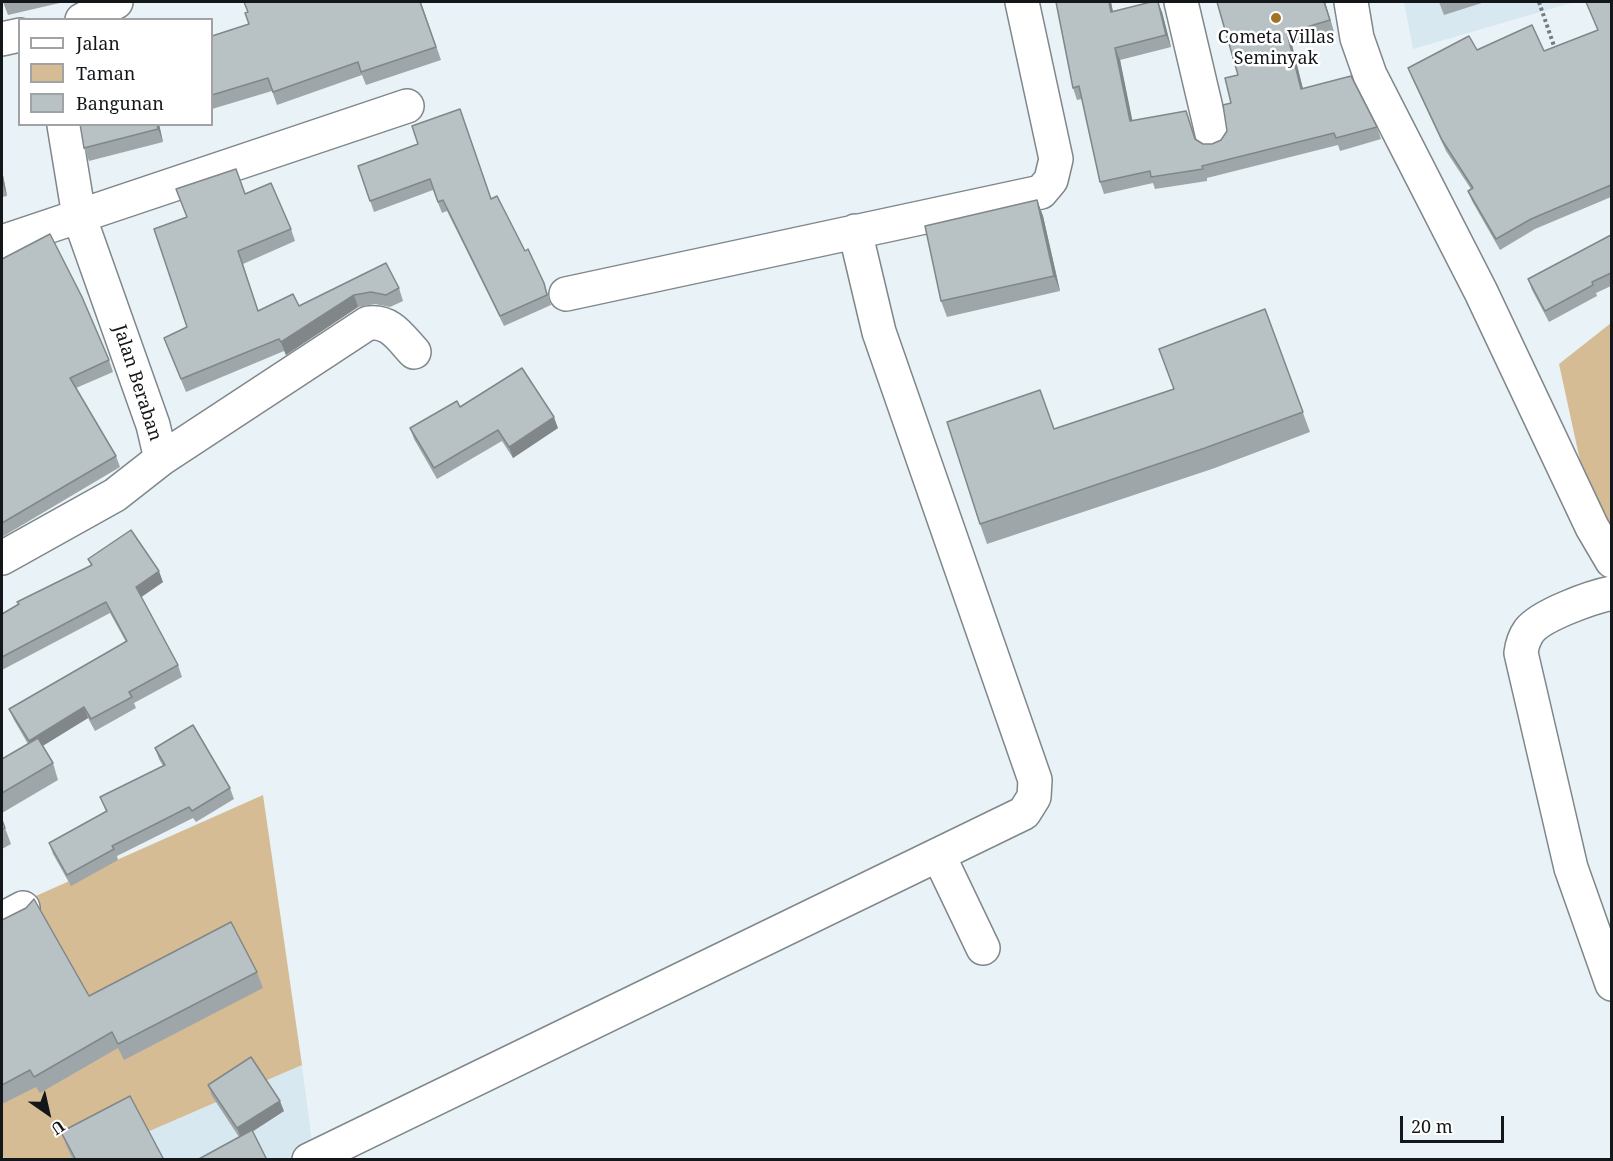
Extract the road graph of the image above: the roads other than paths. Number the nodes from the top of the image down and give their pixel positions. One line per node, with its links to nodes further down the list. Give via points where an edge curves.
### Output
1 (116, 2): 5 (street)
2 (1022, 2): 12 (street, via 1056,159 1051,180 1041,192 1022,198)
3 (1181, 2): 10 (street)
4 (1351, 2): 18 (street, via 1357,38 1370,75)
5 (86, 18)
6 (18, 35): 7 (street)
7 (2, 39)
8 (407, 106): 11 (street)
9 (64, 126): 11 (street, Jalan Beraban)
10 (1213, 138)
11 (79, 216): 13 (street); 16 (street, Jalan Beraban, via 153,424)
12 (855, 231): 14 (street); 20 (street, via 879,332 1035,780 1034,797 1024,813)
13 (2, 242)
14 (566, 294)
15 (414, 352): 16 (street, via 390,326 381,321 368,323)
16 (161, 459): 17 (street, Jalan Beraban, via 115,495)
17 (2, 558)
18 (1611, 561)
19 (1611, 593): 22 (street, via 1539,621 1529,630 1521,653 1571,868)
20 (939, 856): 21 (street); 23 (street)
21 (982, 948)
22 (1611, 984)
23 (309, 1160)

